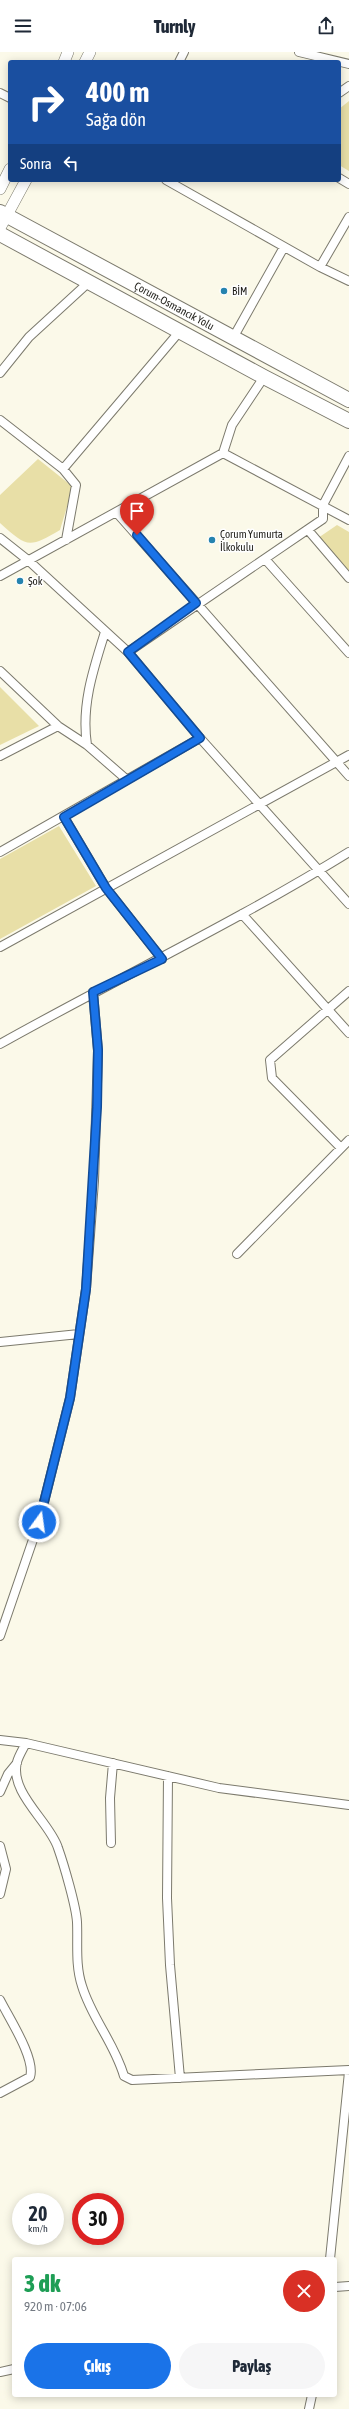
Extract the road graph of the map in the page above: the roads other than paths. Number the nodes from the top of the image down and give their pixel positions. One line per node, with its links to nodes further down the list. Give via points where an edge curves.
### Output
1 (299, 52): 2 (street)
2 (332, 60)
3 (8, 174): 6 (street)
4 (25, 182): 8 (street)
5 (170, 182): 10 (street)
6 (0, 189)
7 (349, 217): 11 (street)
8 (2, 218): 15 (highway, Çorum-Osmancık Yolu)
9 (0, 234): 12 (highway, Çorum-Osmancık Yolu)
10 (284, 247): 11 (street); 15 (street)
11 (320, 267): 13 (street)
12 (89, 282): 14 (highway, Çorum-Osmancık Yolu); 16 (street, via 28,338)
13 (349, 282)
14 (180, 331): 17 (highway, Çorum-Osmancık Yolu); 23 (street)
15 (233, 338): 18 (highway, Çorum-Osmancık Yolu)
16 (0, 373)
17 (264, 377): 20 (highway, Çorum-Osmancık Yolu); 21 (street, via 232,425)
18 (349, 400)
19 (0, 420): 23 (street)
20 (349, 421)
21 (223, 453): 24 (street); 25 (street)
22 (349, 456): 24 (street)
23 (63, 469): 29 (street, via 76,485)
24 (323, 505): 26 (street); 27 (street, via 323,518)
25 (117, 513): 29 (street); 34 (street)
26 (349, 520)
27 (308, 530): 30 (street); 33 (street)
28 (0, 538): 31 (street)
29 (66, 540): 31 (street)
30 (265, 559): 34 (street); 37 (street)
31 (29, 561): 32 (street); 35 (street)
32 (0, 576)
33 (349, 578)
34 (196, 603): 36 (street); 44 (street)
35 (105, 632): 36 (street); 41 (street, via 89,681 84,723)
36 (128, 652): 40 (street)
37 (349, 652)
38 (0, 671): 39 (street)
39 (58, 726): 41 (street); 43 (street)
40 (200, 738): 46 (street); 47 (street)
41 (86, 745): 46 (street)
42 (349, 755): 44 (street)
43 (0, 756)
44 (337, 763): 45 (street); 47 (street)
45 (349, 776)
46 (126, 779): 48 (street)
47 (260, 803): 51 (street); 52 (street)
48 (64, 817): 49 (street); 52 (street)
49 (0, 852)
50 (349, 852): 51 (street)
51 (319, 870): 53 (street); 54 (street)
52 (106, 888): 55 (street); 56 (street)
53 (349, 904)
54 (242, 914): 56 (street); 59 (street)
55 (0, 947)
56 (162, 959): 58 (street)
57 (349, 991): 59 (street)
58 (93, 992): 61 (street); 65 (street, via 98,1050 97,1107 86,1289)
59 (328, 1009): 60 (street); 63 (street, via 270,1060 272,1078)
60 (349, 1033)
61 (0, 1044)
62 (349, 1140): 63 (street)
63 (341, 1148): 64 (street)
64 (237, 1254)
65 (79, 1334): 66 (street); 67 (street, via 70,1398 39,1522)
66 (0, 1342)
67 (0, 1636)
68 (0, 1740): 69 (street)
69 (26, 1743): 70 (street); 71 (street)
70 (17, 1763): 73 (street, via 8,1774); 80 (street, via 17,1776 25,1797 58,1847 77,1921 76,1946 81,1984 94,2015 116,2051 124,2076 132,2080)
71 (113, 1763): 72 (street); 75 (street, via 110,1798)
72 (168, 1776): 74 (street, via 219,1788); 80 (street, via 170,1958)
73 (0, 1792)
74 (349, 1805)
75 (111, 1843)
76 (0, 1846): 77 (street, via 6,1869)
77 (0, 1894)
78 (0, 2000): 81 (street, via 33,2070 30,2077)
79 (349, 2071): 80 (street); 82 (street)
80 (180, 2078)
81 (0, 2093)
82 (330, 2257)
83 (349, 2286): 84 (street)
84 (337, 2287)
85 (12, 2369): 86 (street)
86 (0, 2372)
87 (312, 2397): 88 (street)
88 (309, 2409)

